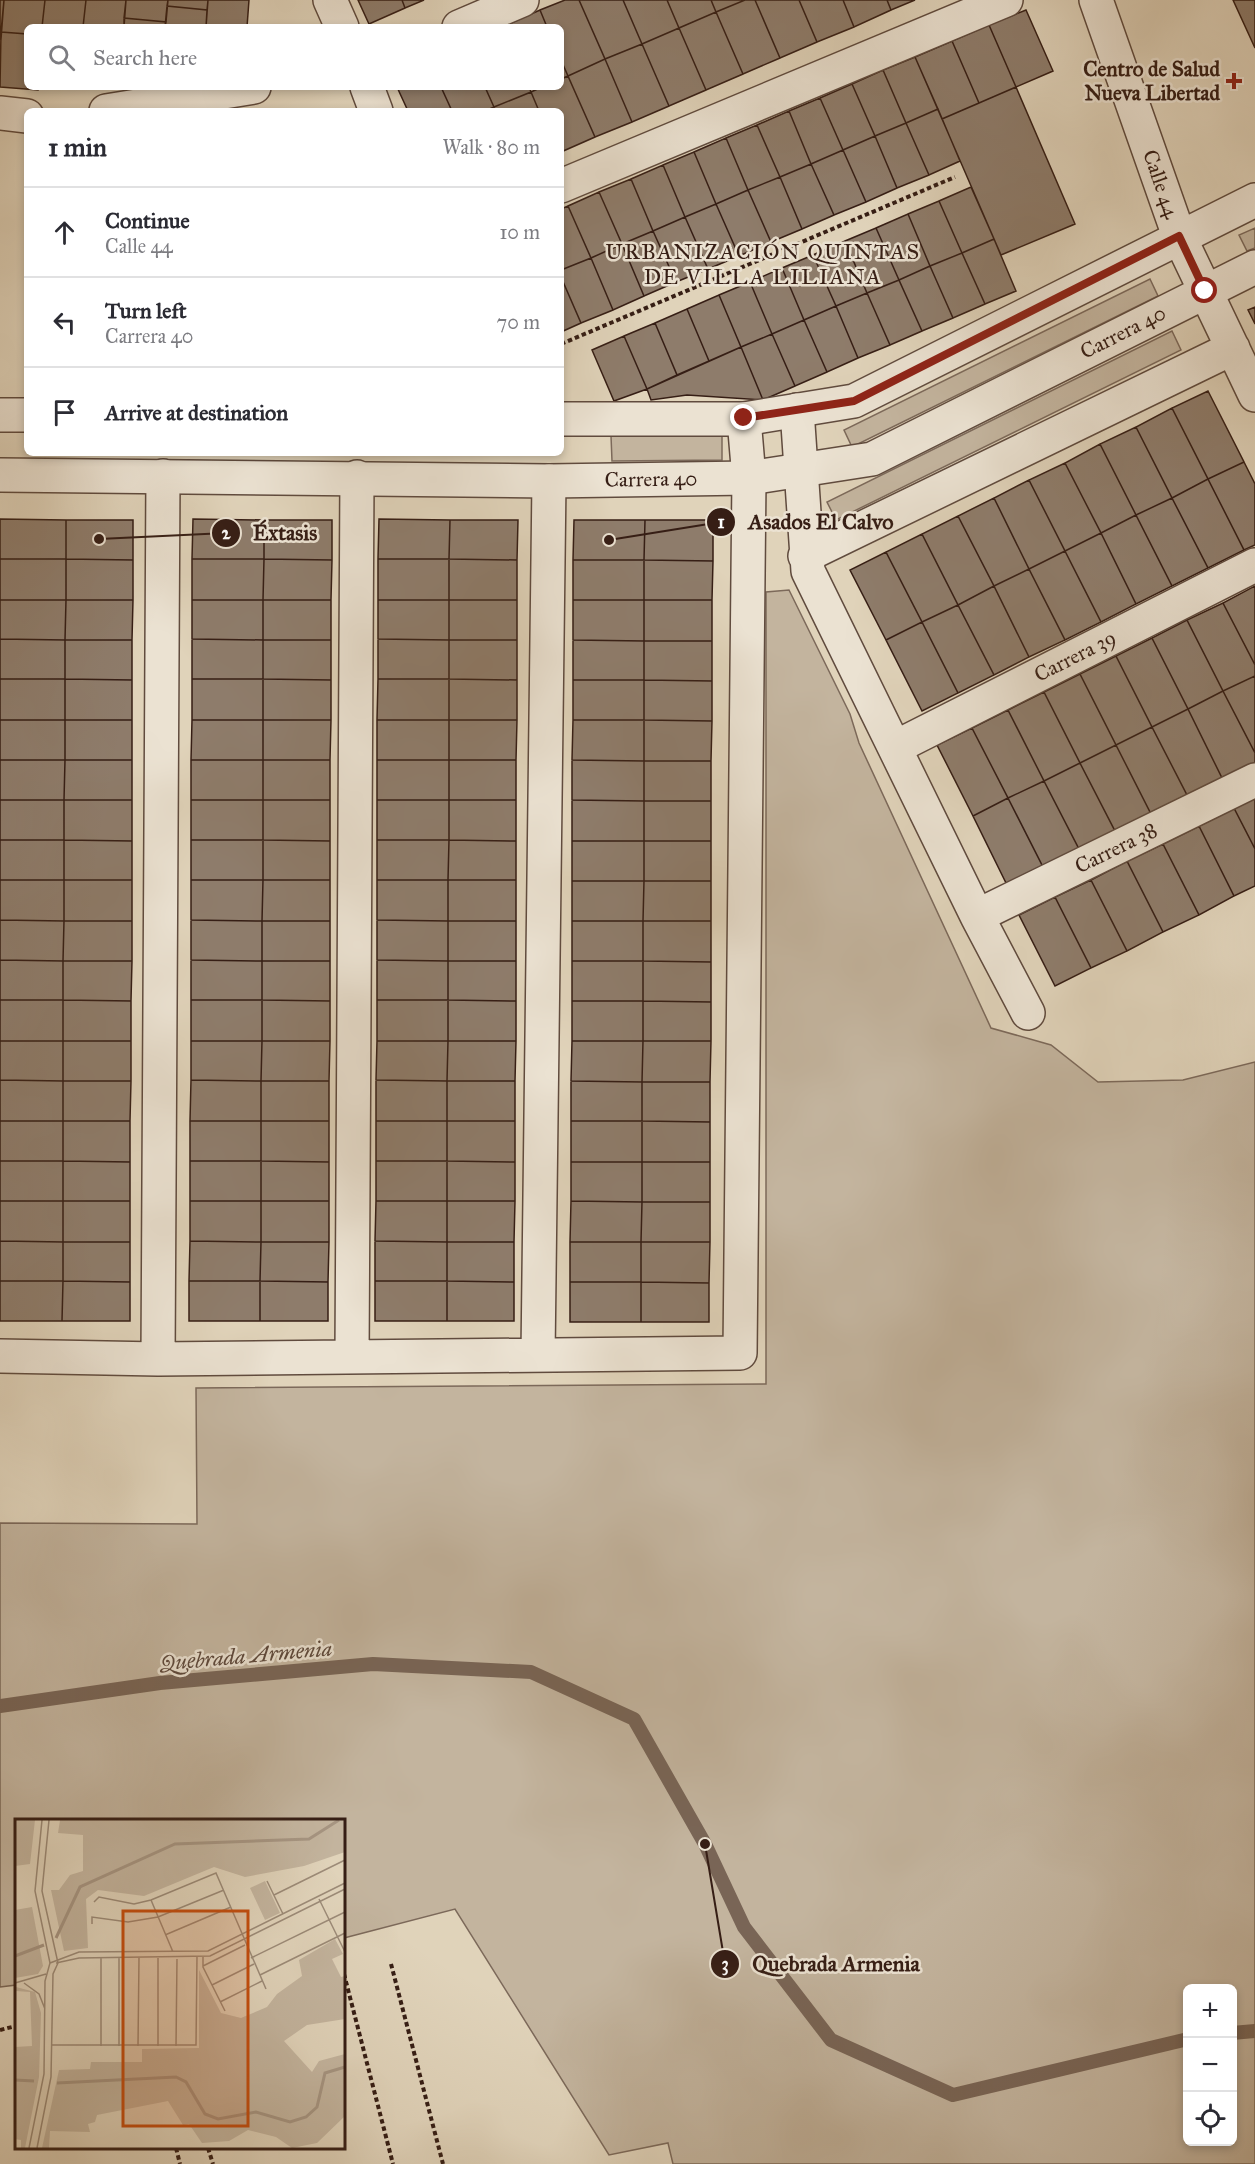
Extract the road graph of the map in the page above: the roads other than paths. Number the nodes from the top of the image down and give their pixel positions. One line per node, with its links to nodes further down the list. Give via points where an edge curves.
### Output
1 (330, 0): 5 (street)
2 (522, 0): 6 (street)
3 (1006, 0): 13 (street)
4 (1096, 0): 15 (street, Calle 44)
5 (341, 24)
6 (466, 24)
7 (236, 90): 9 (street)
8 (367, 90): 10 (street)
9 (124, 108)
10 (375, 108)
11 (0, 113): 12 (street)
12 (24, 116)
13 (564, 185)
14 (1255, 200): 15 (street)
15 (1179, 236): 17 (street, Calle 44); 20 (street, via 854,401)
16 (1255, 267): 17 (street, Carrera 40)
17 (1205, 291): 18 (street, Calle 44); 25 (street, Carrera 40, via 872,459)
18 (1233, 348): 19 (street, Calle 44); 31 (street)
19 (1255, 395)
20 (797, 410): 24 (street); 25 (street)
21 (0, 415): 22 (street)
22 (24, 415)
23 (564, 418): 24 (street)
24 (744, 418): 29 (street)
25 (803, 471): 29 (street, Carrera 40); 31 (street)
26 (0, 474): 27 (street, Carrera 40)
27 (163, 476): 28 (street, Carrera 40); 40 (street)
28 (357, 477): 30 (street, Carrera 40); 39 (street)
29 (750, 478): 30 (street, Carrera 40); 37 (street, via 740,1353)
30 (549, 481): 37 (street)
31 (805, 556): 33 (street, via 808,571)
32 (1255, 565): 33 (street, Carrera 39)
33 (896, 747): 35 (street)
34 (1255, 780): 35 (street, Carrera 38)
35 (978, 916): 36 (street)
36 (1028, 1013)
37 (538, 1355): 39 (street)
38 (0, 1356): 40 (street)
39 (352, 1357): 40 (street)
40 (158, 1359)

